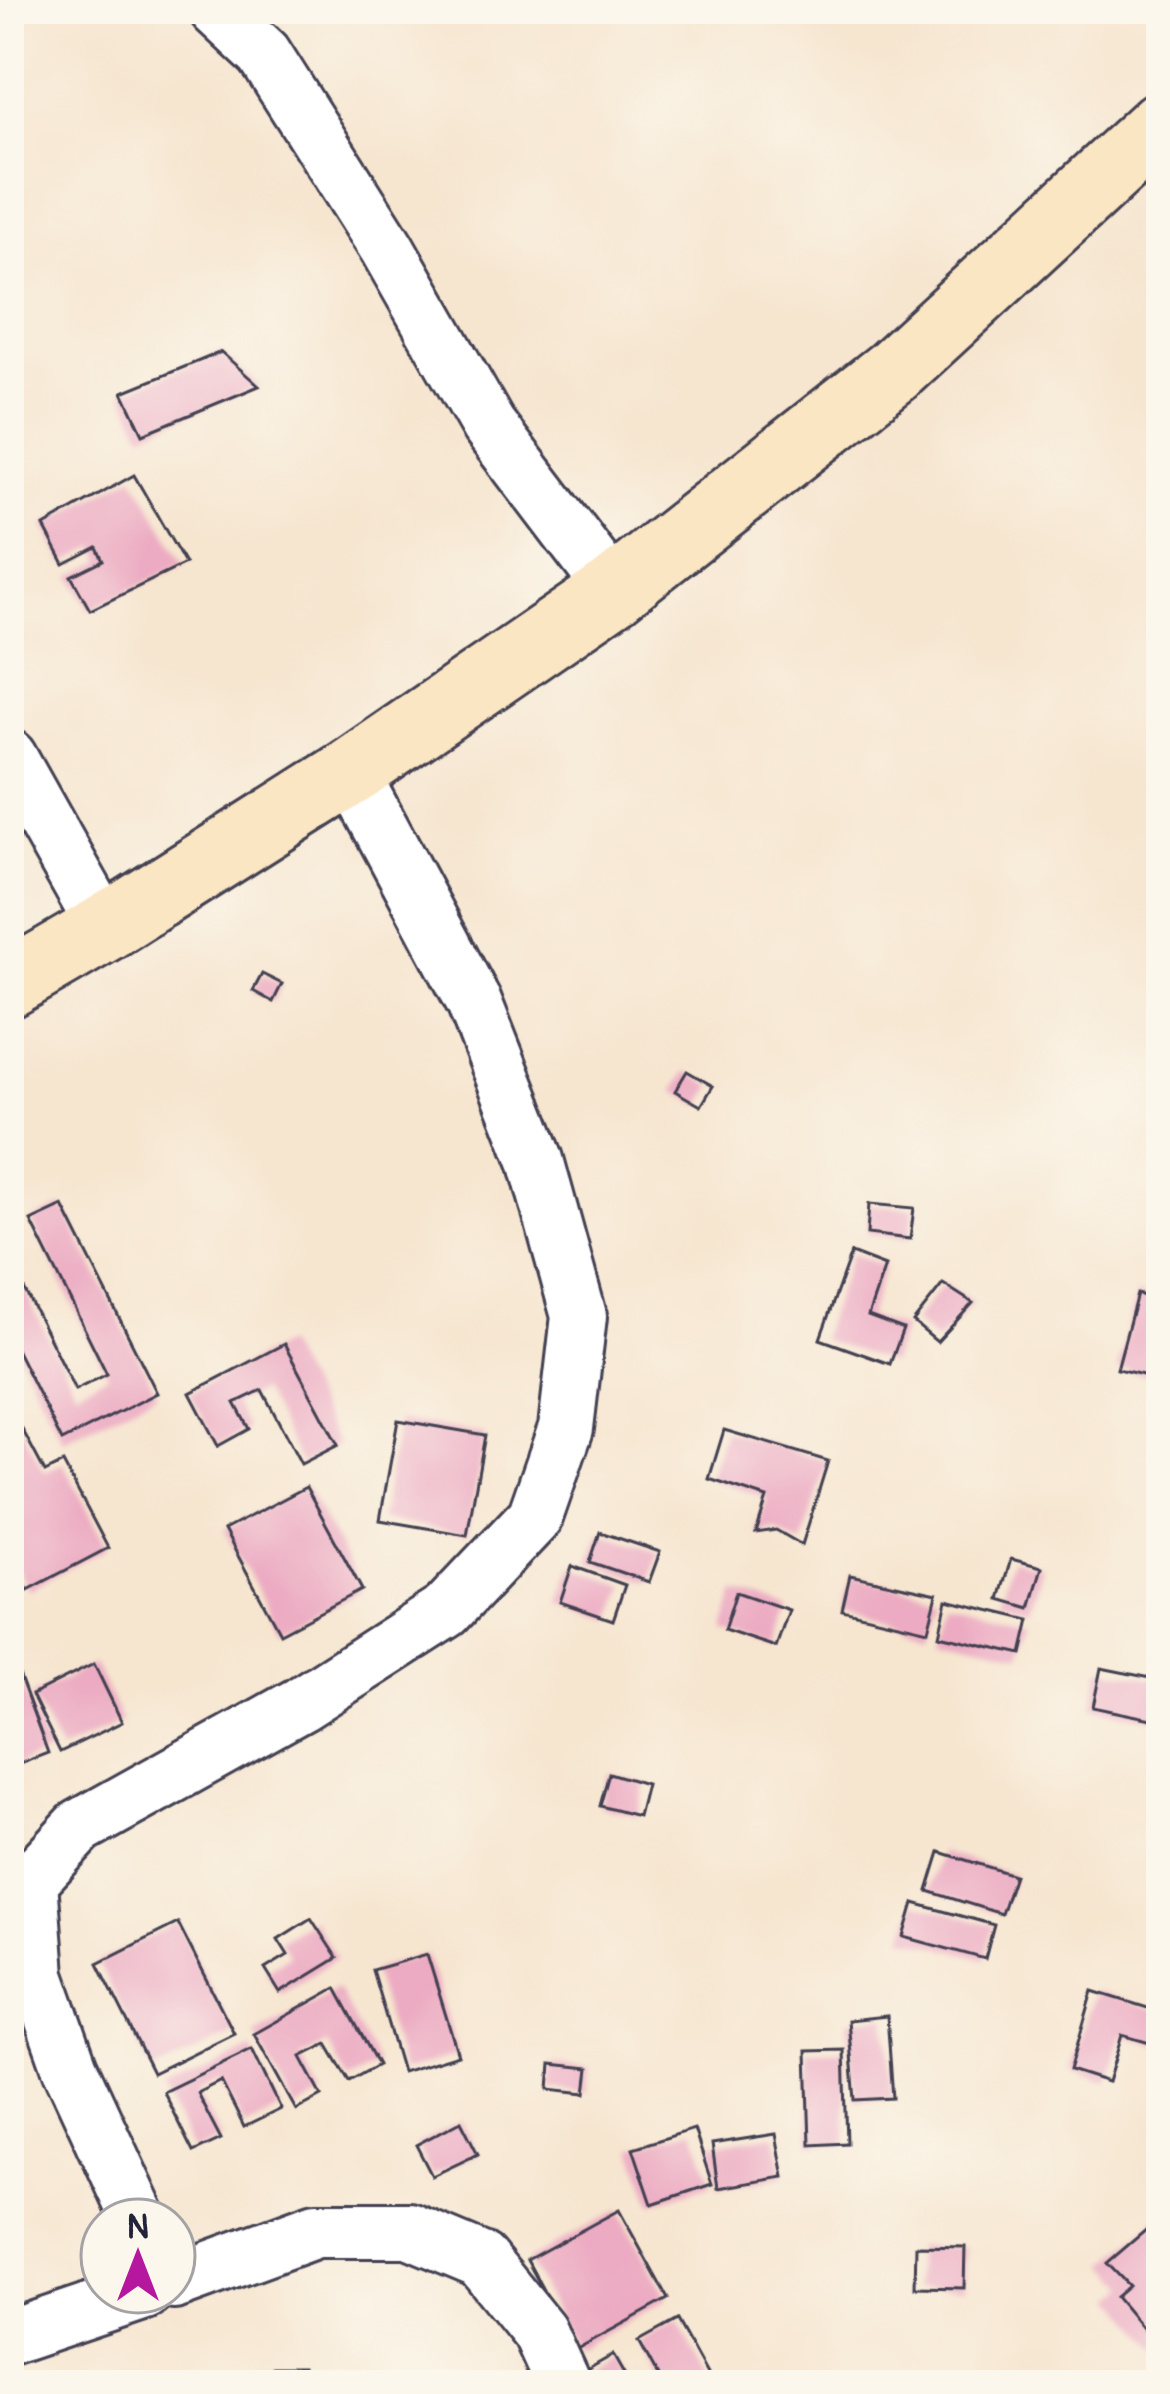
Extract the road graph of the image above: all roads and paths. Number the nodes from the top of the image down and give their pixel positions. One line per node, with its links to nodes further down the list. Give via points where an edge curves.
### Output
1 (216, 9): 3 (street, via 264,54 488,425)
2 (1161, 124): 3 (main road, via 892,372)
3 (614, 591): 5 (main road)
4 (9, 757): 6 (street)
5 (351, 772): 6 (main road); 8 (street, via 474,1002 536,1160 579,1316 566,1428 535,1517 446,1611 301,1704 80,1827 30,1881 37,1975)
6 (105, 928): 7 (main road)
7 (9, 984)
8 (129, 2196)
9 (198, 2273): 12 (street, via 316,2230 410,2230 482,2260 538,2332)
10 (78, 2315): 11 (street)
11 (9, 2338)
12 (563, 2385)

